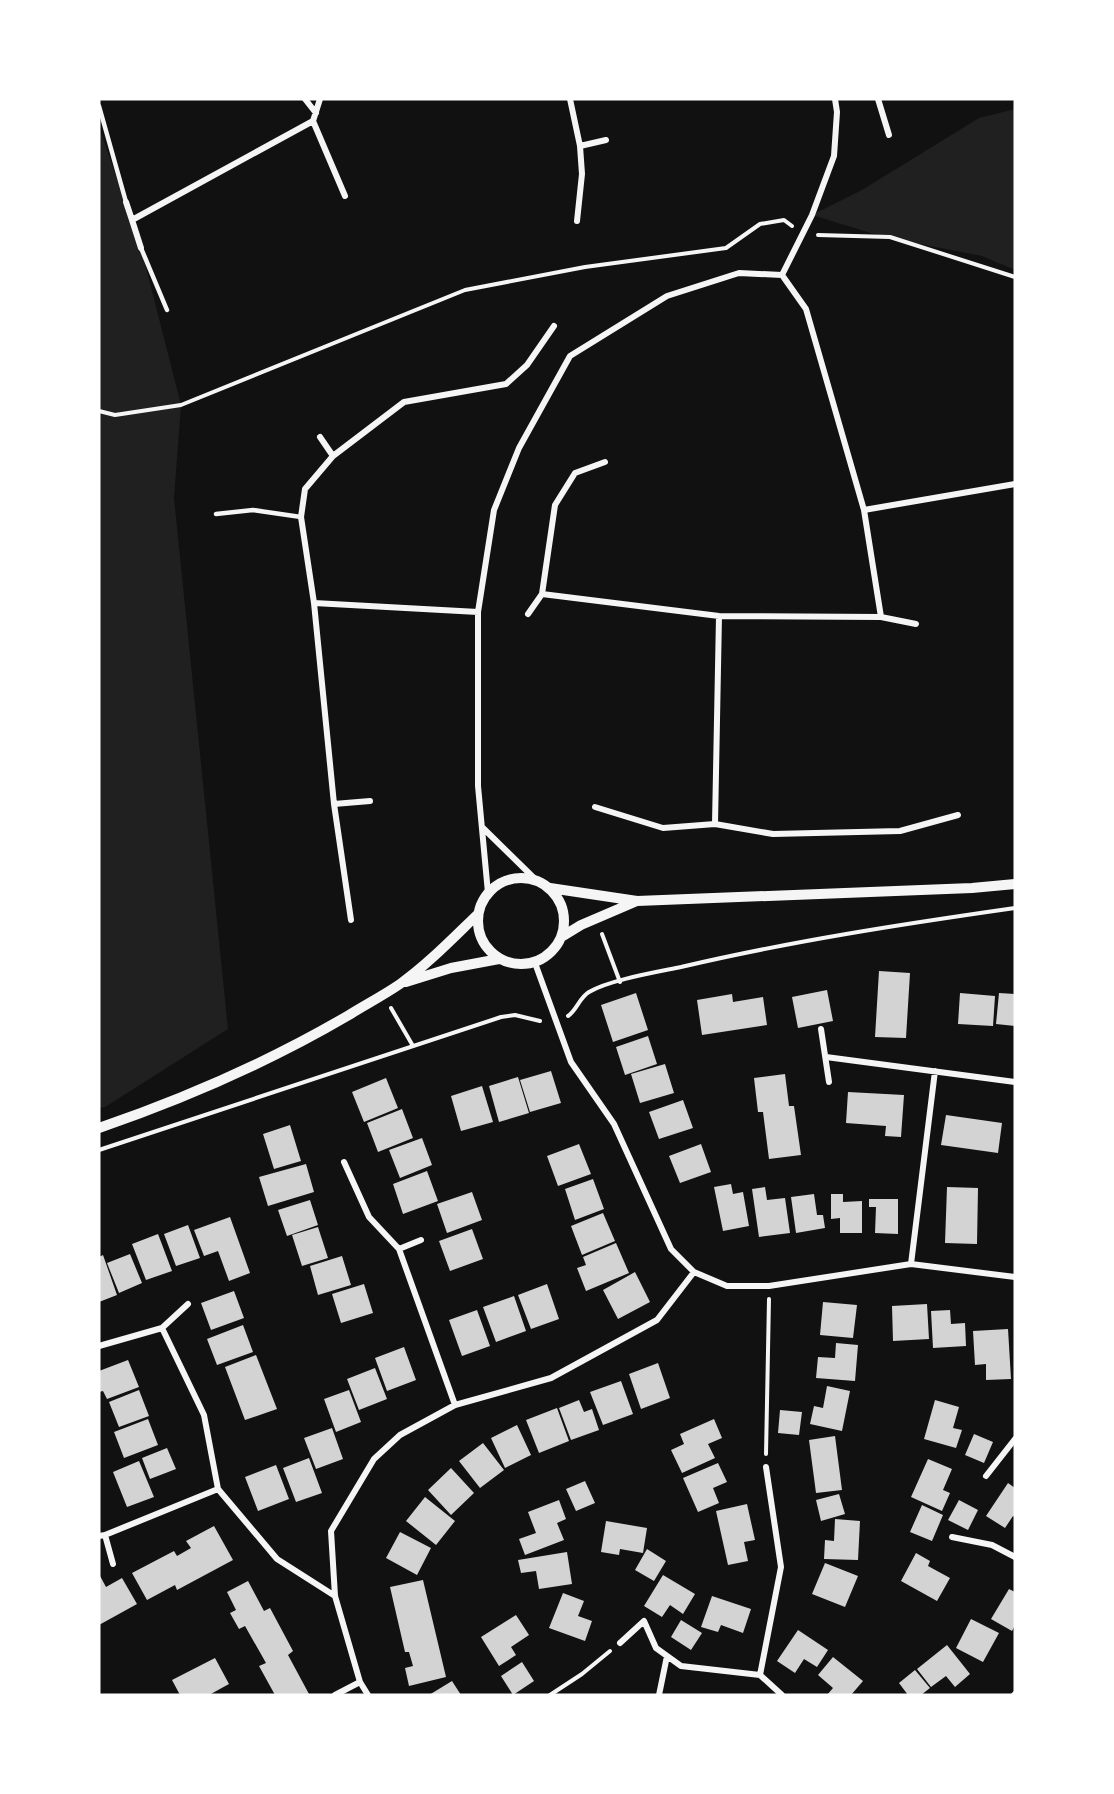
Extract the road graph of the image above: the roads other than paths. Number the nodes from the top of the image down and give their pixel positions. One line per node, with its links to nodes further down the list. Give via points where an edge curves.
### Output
1 (305, 99): 7 (street)
2 (320, 99): 7 (street)
3 (570, 99): 11 (street)
4 (835, 99): 17 (street, via 834,156)
5 (878, 99): 9 (street)
6 (99, 106): 13 (lane)
7 (316, 113): 8 (street)
8 (313, 121): 12 (street); 14 (street)
9 (889, 135)
10 (606, 140): 11 (street)
11 (580, 146): 15 (street, via 582,174)
12 (345, 196)
13 (126, 202): 14 (street)
14 (132, 220): 16 (street)
15 (577, 221)
16 (141, 248): 18 (lane)
17 (782, 275): 24 (street, via 806,309); 29 (street, via 739,273 668,296 570,356 519,448 494,510)
18 (167, 310)
19 (554, 326): 21 (street, via 527,365 506,384 404,402)
20 (320, 437): 21 (street)
21 (333, 456): 26 (street, via 305,489)
22 (605, 462): 27 (street, via 575,473 555,505)
23 (1015, 484): 24 (street)
24 (864, 510): 32 (street)
25 (216, 514): 26 (lane, via 253,510)
26 (301, 517): 28 (street)
27 (542, 594): 30 (street); 31 (street)
28 (314, 603): 29 (street); 35 (street)
29 (478, 612): 39 (street, via 478,786)
30 (528, 614)
31 (719, 616): 32 (street); 38 (street)
32 (881, 617): 33 (street)
33 (916, 624)
34 (370, 801): 35 (street)
35 (334, 804): 46 (street)
36 (595, 807): 38 (street, via 663,828)
37 (958, 815): 38 (street, via 900,831 773,834)
38 (715, 824)
39 (483, 828): 40 (street); 43 (street)
40 (537, 880): 42 (street); 43 (street, via 519,878 502,882)
41 (1015, 884): 44 (street)
42 (550, 888): 44 (street); 47 (street, via 564,910)
43 (488, 893): 45 (street)
44 (637, 901): 47 (street)
45 (478, 914): 48 (street, via 482,939); 50 (street)
46 (351, 920)
47 (563, 936): 49 (street, via 553,951)
48 (499, 959): 49 (street, via 512,964); 50 (street, via 451,968)
49 (535, 963): 61 (street, via 571,1062 614,1124 671,1249)
50 (400, 984): 56 (street, via 253,1067)
51 (821, 1029): 52 (street)
52 (826, 1057): 53 (street); 54 (street)
53 (935, 1071): 55 (street); 60 (street)
54 (829, 1082)
55 (1015, 1082)
56 (99, 1128)
57 (344, 1162): 59 (street, via 369,1216)
58 (421, 1240): 59 (street)
59 (399, 1249): 66 (street)
60 (911, 1264): 61 (street, via 769,1286 727,1286); 62 (street)
61 (694, 1272): 66 (street, via 657,1320 550,1378)
62 (1015, 1276)
63 (188, 1304): 64 (street)
64 (162, 1328): 65 (street); 70 (street, via 204,1415)
65 (99, 1346)
66 (455, 1405): 75 (street, via 400,1435 374,1459 331,1531)
67 (1015, 1439): 69 (street)
68 (766, 1467): 78 (street, via 781,1567)
69 (986, 1476)
70 (218, 1488): 71 (street); 75 (street, via 277,1559)
71 (102, 1536): 74 (street)
72 (952, 1537): 73 (street, via 992,1545)
73 (1015, 1557)
74 (113, 1564)
75 (335, 1596): 79 (street)
76 (620, 1642): 77 (street, via 644,1621 656,1648)
77 (667, 1656): 78 (street, via 681,1665); 82 (street)
78 (760, 1675): 83 (street)
79 (360, 1682): 80 (street); 81 (street)
80 (335, 1695)
81 (368, 1695)
82 (659, 1695)
83 (782, 1695)

